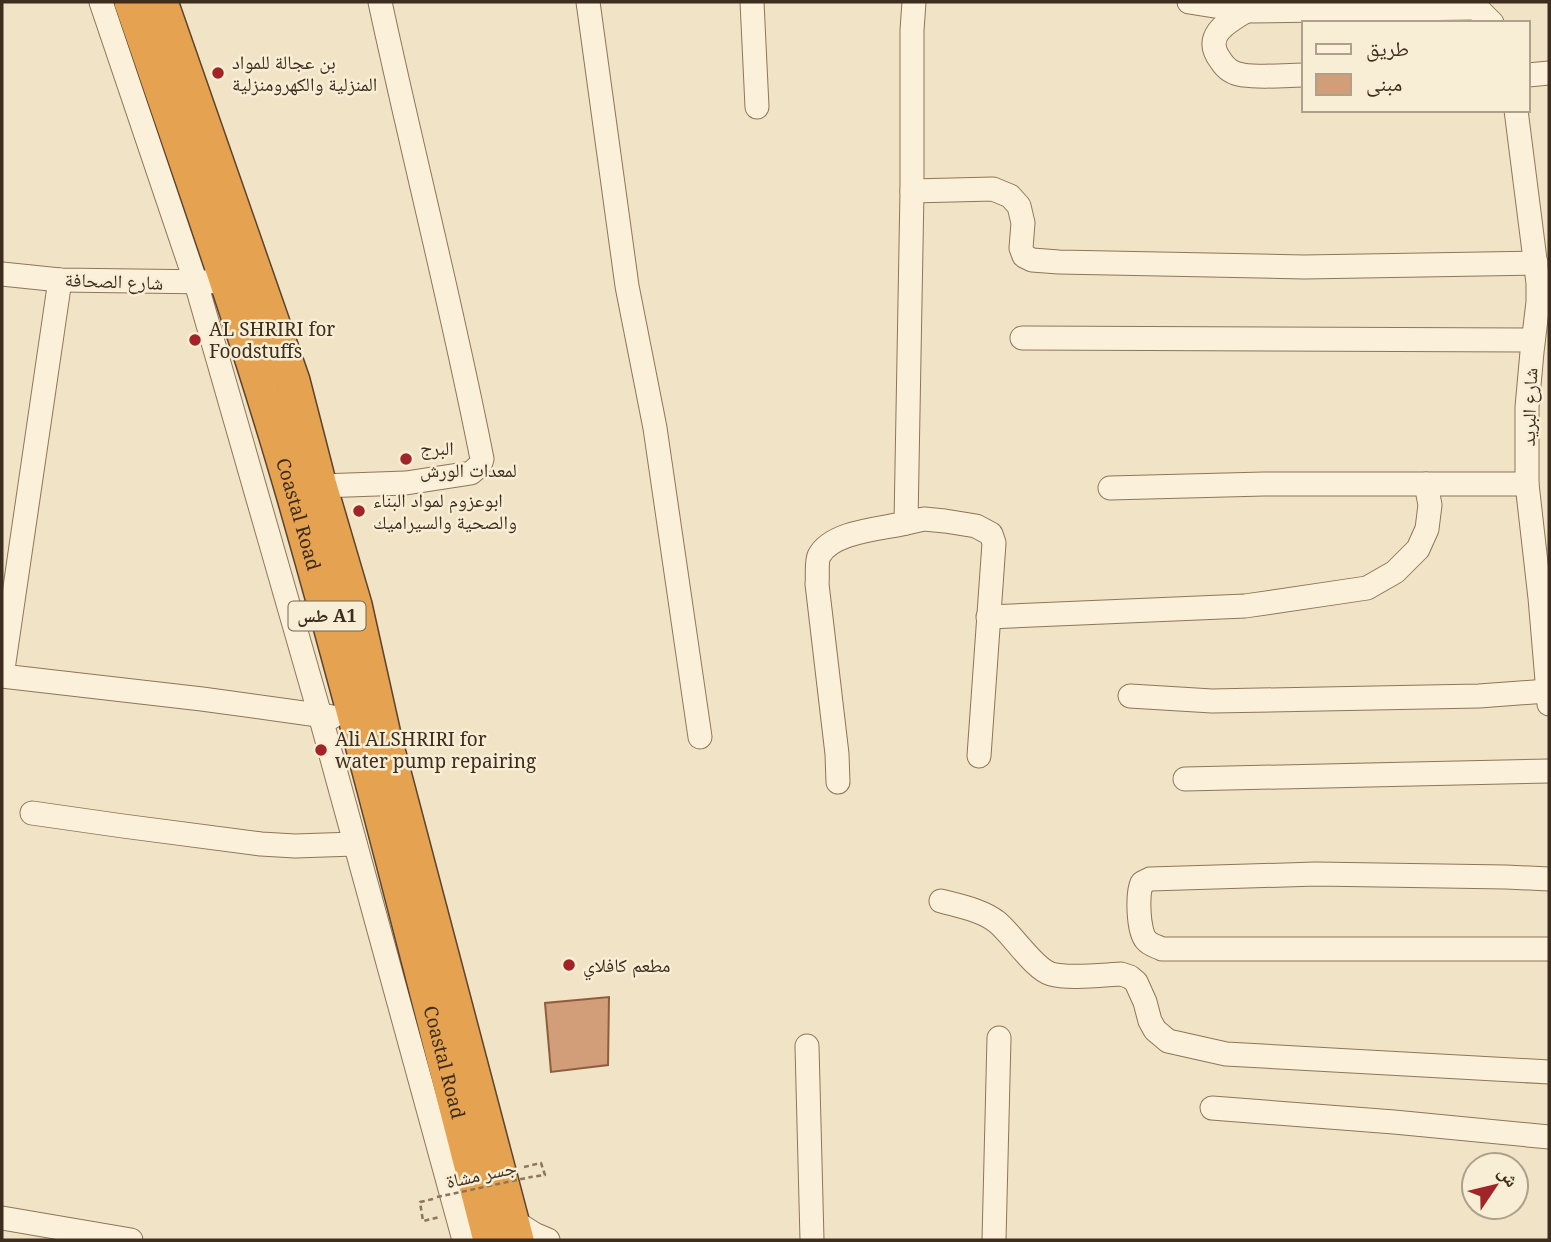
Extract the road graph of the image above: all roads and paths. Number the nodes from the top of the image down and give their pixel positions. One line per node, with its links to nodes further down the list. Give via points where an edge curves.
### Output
1 (101, 2): 20 (street)
2 (131, 2): 20 (highway, Coastal Road / طس A1)
3 (161, 2): 26 (highway, Coastal Road / طس A1, via 293,381)
4 (380, 2): 26 (street, via 482,459 471,473 406,483)
5 (588, 2): 35 (street, via 627,286 655,428)
6 (752, 2): 14 (street)
7 (914, 2): 16 (street)
8 (1189, 2): 9 (street)
9 (1246, 11): 10 (street); 12 (street, via 1229,21 1215,38 1217,56 1226,68 1241,75)
10 (1477, 11)
11 (1549, 73): 13 (street)
12 (1302, 75)
13 (1530, 75)
14 (757, 107)
15 (1516, 112): 17 (street, شارع البريد)
16 (912, 191): 17 (street, via 993,189 1010,196 1023,223 1021,248 1032,260 1304,267); 28 (street)
17 (1536, 263): 22 (street, شارع البريد, via 1538,302)
18 (2, 274): 19 (street, شارع الصحافة)
19 (60, 280): 20 (street, شارع الصحافة); 30 (street)
20 (212, 282): 33 (street); 34 (highway, Coastal Road / طس A1, via 292,491)
21 (1022, 338): 22 (street)
22 (1533, 340): 23 (street, شارع البريد)
23 (1538, 408): 25 (street, شارع البريد)
24 (1426, 484): 25 (street); 27 (street); 29 (street, via 1430,505 1418,549 1395,572 1367,588 1245,606)
25 (1527, 484): 32 (street, شارع البريد)
26 (320, 486): 53 (highway, Coastal Road / طس A1, via 355,605)
27 (1110, 488)
28 (906, 523): 29 (street, via 945,521 976,526 991,534); 39 (street, via 855,532 832,542 819,557 817,584)
29 (988, 617): 36 (street)
30 (2, 676): 33 (street)
31 (1130, 696): 32 (street, via 1212,701)
32 (1548, 697)
33 (320, 715): 34 (street); 41 (street)
34 (356, 720): 53 (highway, Coastal Road / طس A1)
35 (700, 737)
36 (979, 756)
37 (1549, 771): 38 (street)
38 (1185, 779)
39 (838, 782)
40 (32, 813): 41 (street, via 261,844)
41 (355, 844): 55 (street)
42 (1549, 879): 44 (street, via 1316,874 1150,879 1138,890 1144,938 1162,948)
43 (941, 901): 47 (street, via 995,920 1048,974 1129,977 1136,982 1155,1030 1168,1041 1226,1054)
44 (1549, 949)
45 (999, 1038): 58 (street)
46 (807, 1046): 57 (street)
47 (1549, 1072)
48 (1212, 1108): 49 (street)
49 (1549, 1137)
50 (531, 1166): 52 (path, جسر مشاة, bridge, via 541,1163 545,1175 420,1202 423,1221)
51 (2, 1218): 54 (street)
52 (430, 1220)
53 (506, 1234): 56 (street, via 534,1234)
54 (131, 1240)
55 (464, 1240)
56 (548, 1240)
57 (812, 1240)
58 (994, 1240)

